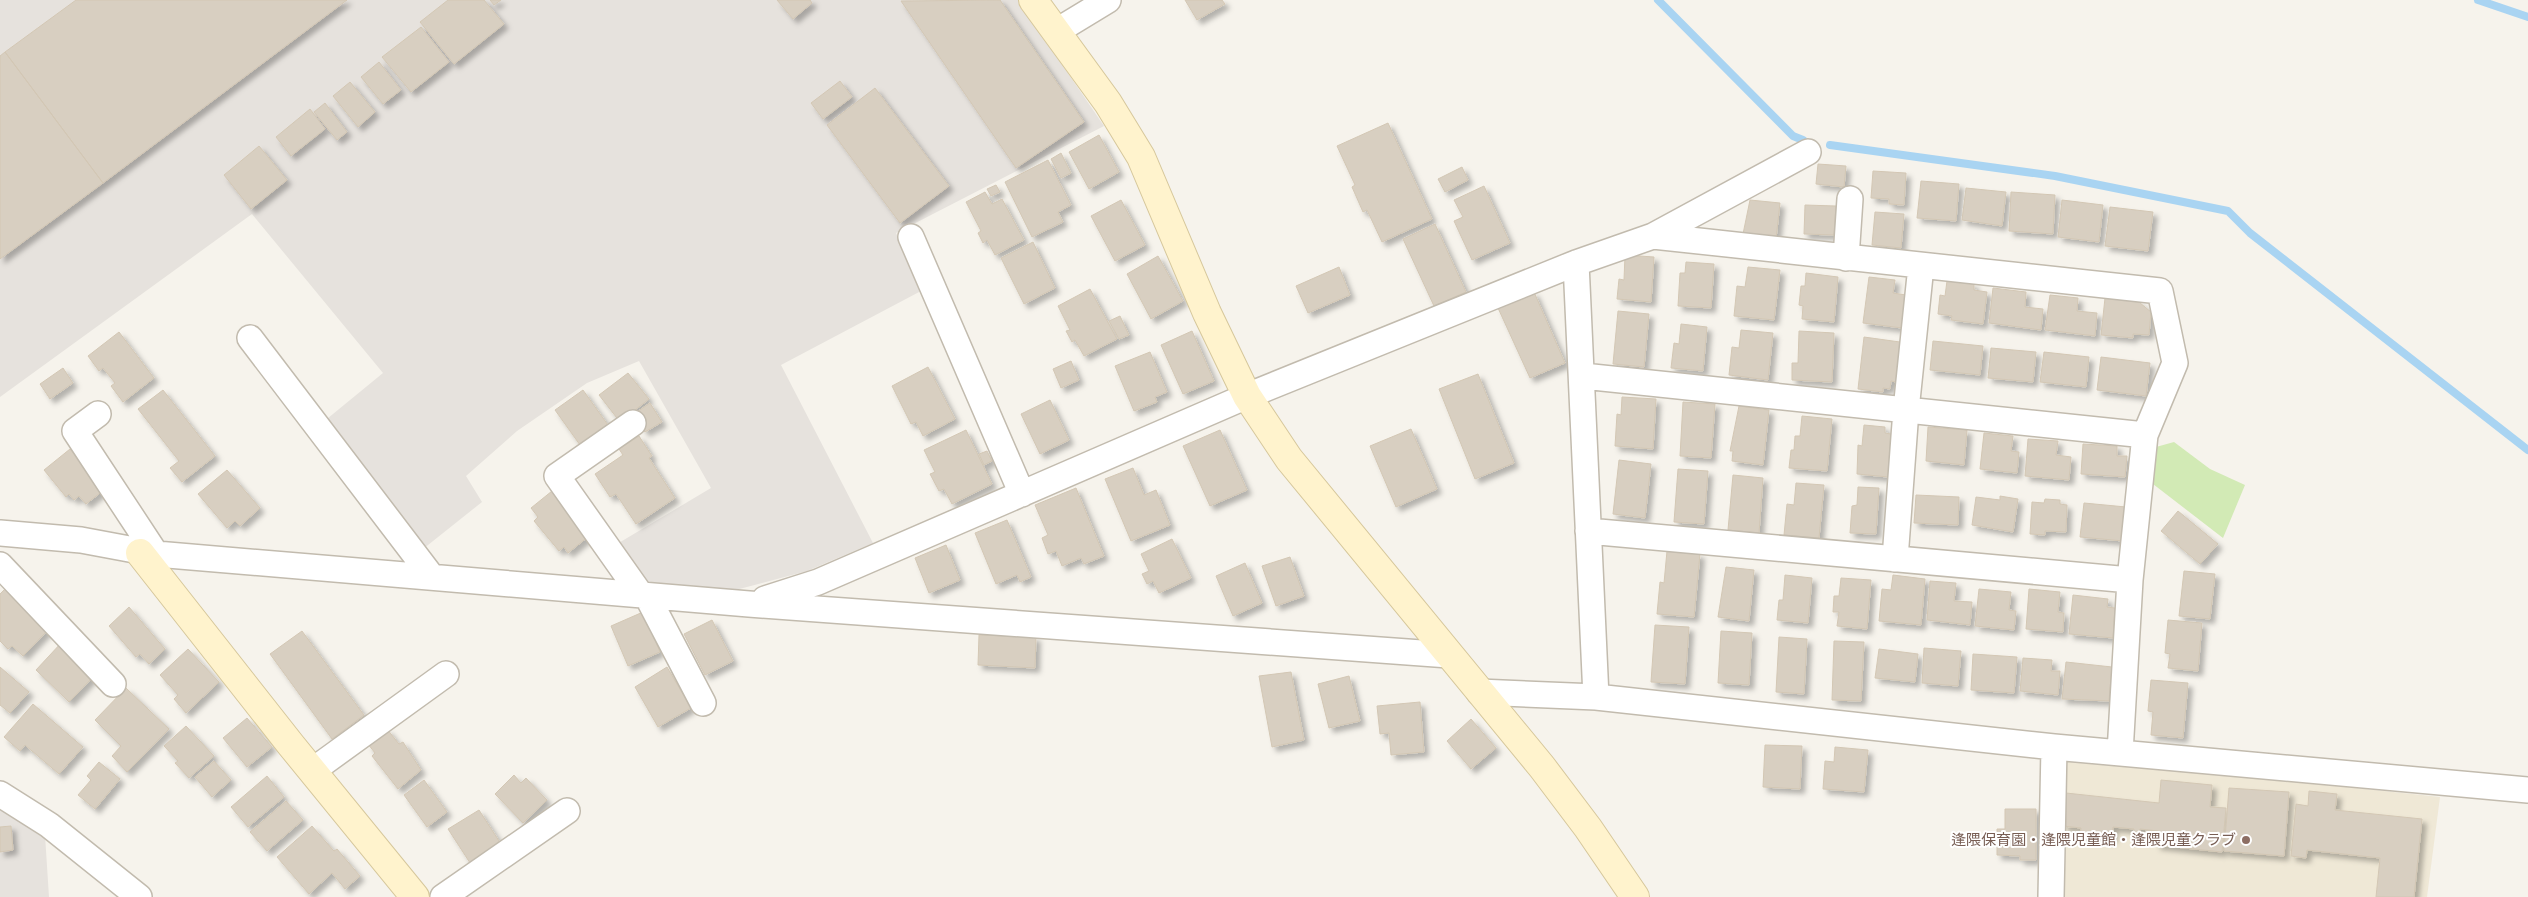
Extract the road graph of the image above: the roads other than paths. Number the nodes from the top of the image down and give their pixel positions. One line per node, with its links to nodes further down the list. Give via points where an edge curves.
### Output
1 (1033, 0): 3 (street)
2 (1108, 0): 3 (street)
3 (1056, 31): 13 (street, via 1108,103 1140,157 1207,313)
4 (1808, 152): 6 (street)
5 (1850, 199): 8 (street)
6 (1653, 236): 8 (street); 9 (street)
7 (911, 238): 18 (street)
8 (1846, 258): 10 (street)
9 (1576, 262): 12 (street); 13 (street)
10 (1921, 266): 14 (street); 17 (street, via 2160,291 2175,363)
11 (250, 338): 24 (street)
12 (1583, 376): 14 (street); 19 (street)
13 (1247, 396): 18 (street); 28 (street, via 1289,459)
14 (1906, 410): 17 (street); 22 (street)
15 (98, 414): 21 (street, via 75,431)
16 (633, 423): 26 (street, via 557,476)
17 (2145, 436): 25 (street)
18 (1022, 494): 27 (street, via 818,582)
19 (1588, 531): 22 (street); 32 (street)
20 (0, 534): 21 (street, via 81,540)
21 (148, 554): 24 (street); 36 (street)
22 (1895, 559): 25 (street)
23 (0, 565): 30 (street)
24 (432, 577): 26 (street)
25 (2130, 580): 35 (street)
26 (644, 595): 27 (street); 33 (street)
27 (748, 604): 28 (street)
28 (1449, 655): 31 (street)
29 (446, 674): 36 (street)
30 (113, 684)
31 (1479, 692): 32 (street); 43 (street, via 1588,828)
32 (1596, 696): 34 (street)
33 (703, 703)
34 (2054, 747): 35 (street); 44 (street)
35 (2120, 753): 37 (street)
36 (312, 771): 41 (street)
37 (2528, 790)
38 (0, 794): 40 (street, via 48,825)
39 (567, 811): 42 (street)
40 (139, 897)
41 (415, 897)
42 (443, 897)
43 (1635, 897)
44 (2052, 897)

